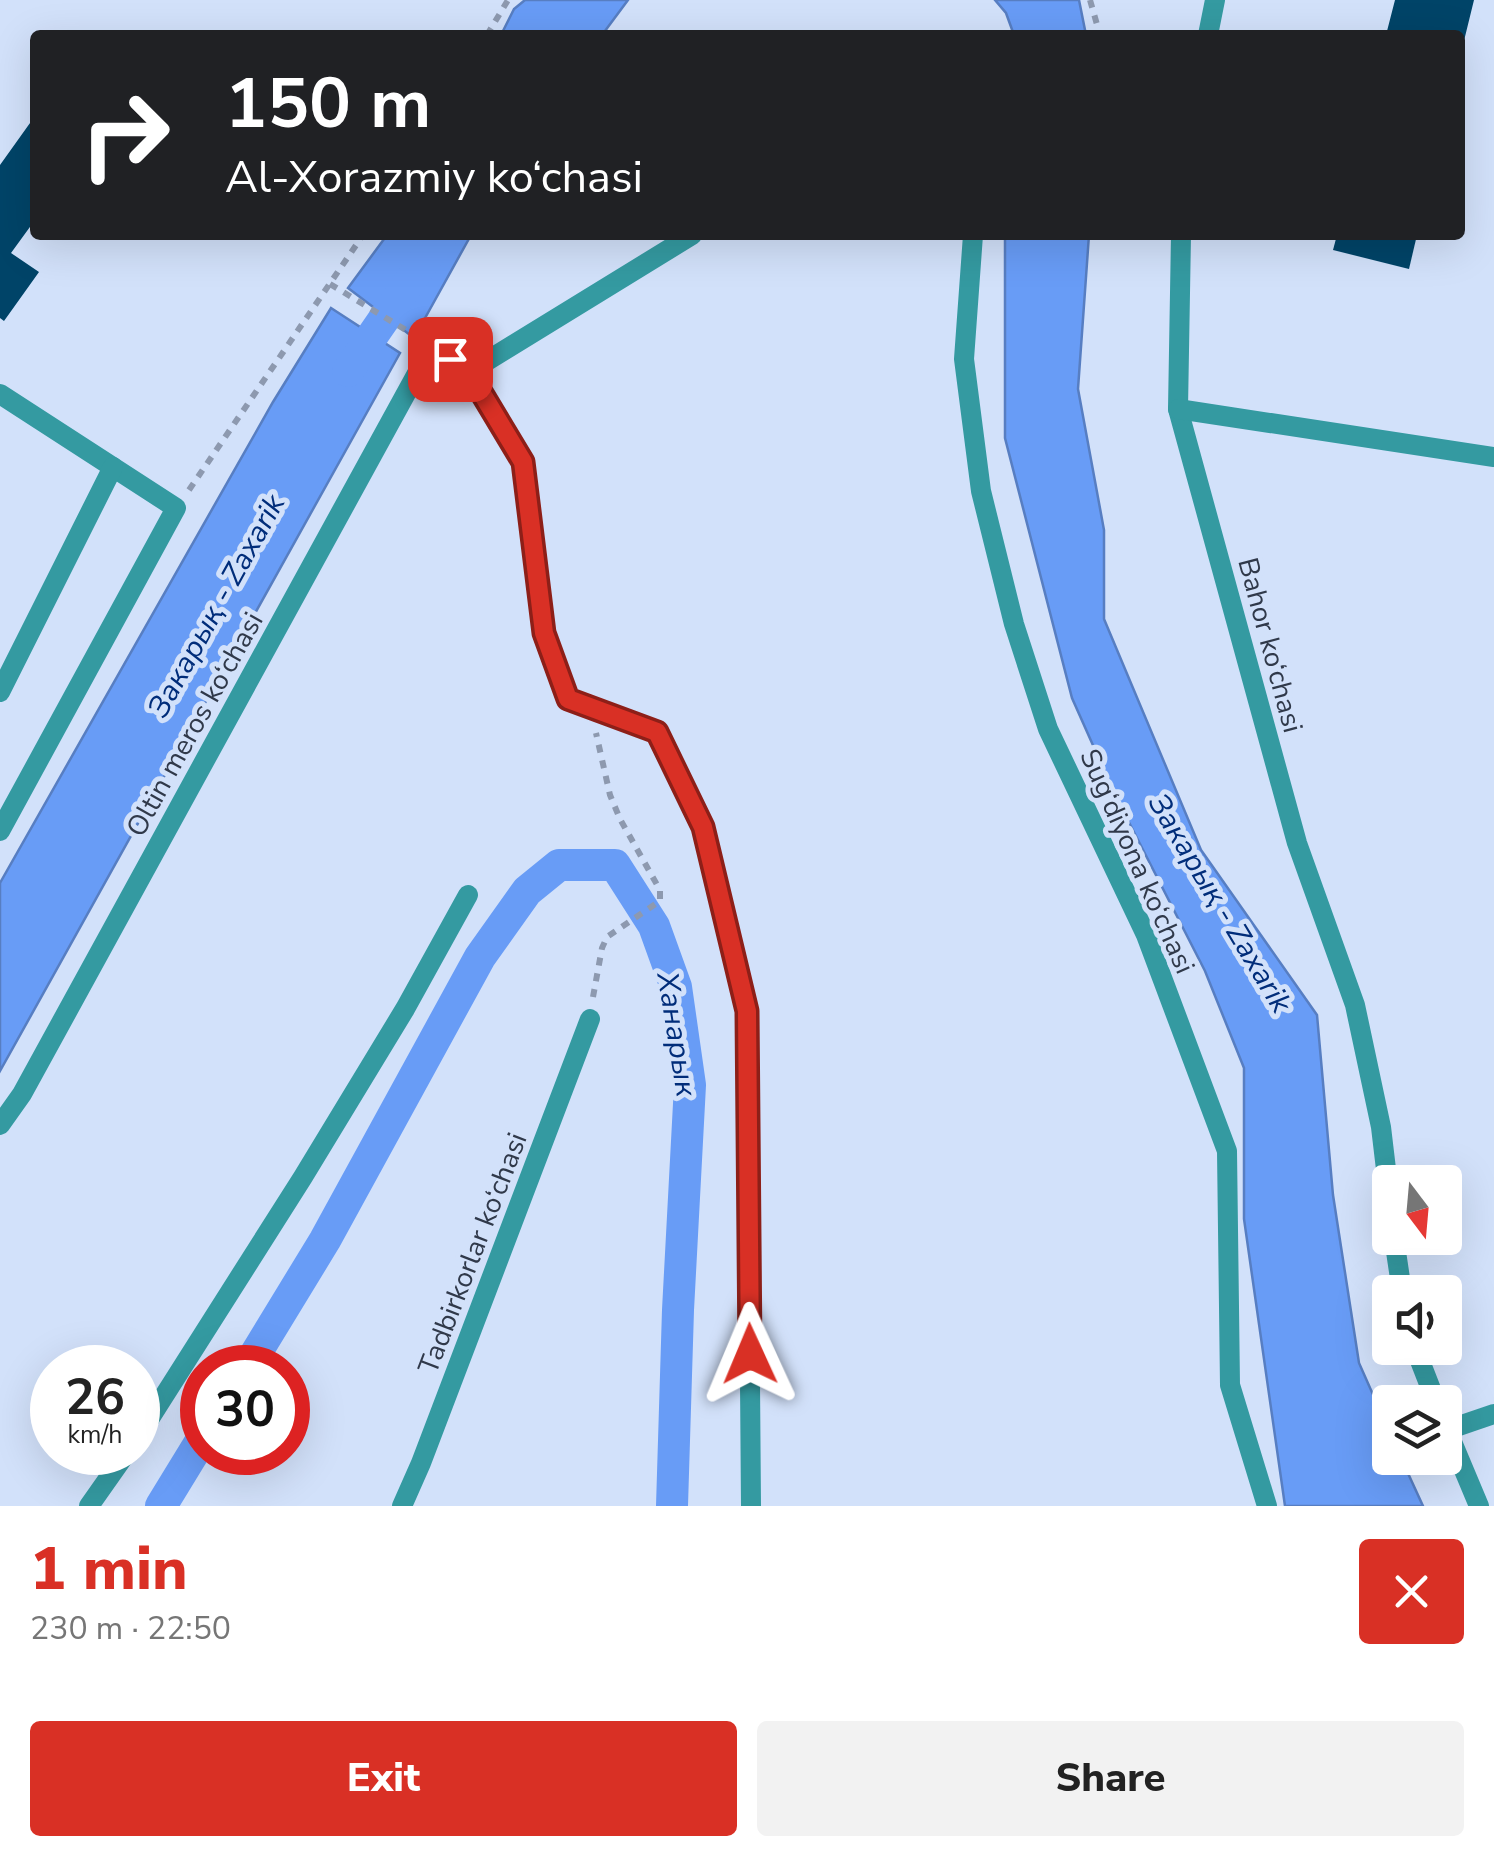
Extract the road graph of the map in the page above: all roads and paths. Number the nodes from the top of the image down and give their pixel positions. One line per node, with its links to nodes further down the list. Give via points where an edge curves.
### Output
1 (508, 0): 4 (path)
2 (1090, 0): 5 (path)
3 (1215, 0): 6 (street)
4 (490, 30)
5 (1099, 30)
6 (1209, 30)
7 (360, 240): 11 (path)
8 (684, 240): 13 (street)
9 (973, 240): 34 (street, Sug‘diyona ko‘chasi, via 964,359 981,491 1048,729 1146,935 1227,1151 1230,1386)
10 (1180, 240): 15 (street, Bahor ko‘chasi)
11 (330, 284): 12 (path); 18 (path)
12 (432, 346): 13 (street); 24 (street, Oltin meros ko‘chasi)
13 (469, 372): 20 (street, via 523,462 544,633 568,699)
14 (0, 394): 17 (street)
15 (1178, 409): 16 (street); 25 (street, Bahor ko‘chasi, via 1298,843 1355,1005)
16 (1492, 463)
17 (113, 468): 18 (street); 19 (street)
18 (176, 508): 21 (street)
19 (0, 692)
20 (590, 707): 23 (path, via 610,795 660,890 660,901 602,948); 33 (street, via 657,732 703,827 747,1011)
21 (0, 831)
22 (468, 895): 26 (street, via 324,1144)
23 (590, 1019): 32 (street, Tadbirkorlar ko‘chasi)
24 (0, 1125)
25 (1386, 1165)
26 (160, 1402)
27 (1494, 1414): 28 (street)
28 (1462, 1423)
29 (1462, 1466): 35 (street)
30 (110, 1475): 31 (street)
31 (89, 1506)
32 (402, 1506)
33 (750, 1506)
34 (1267, 1506)
35 (1479, 1506)

